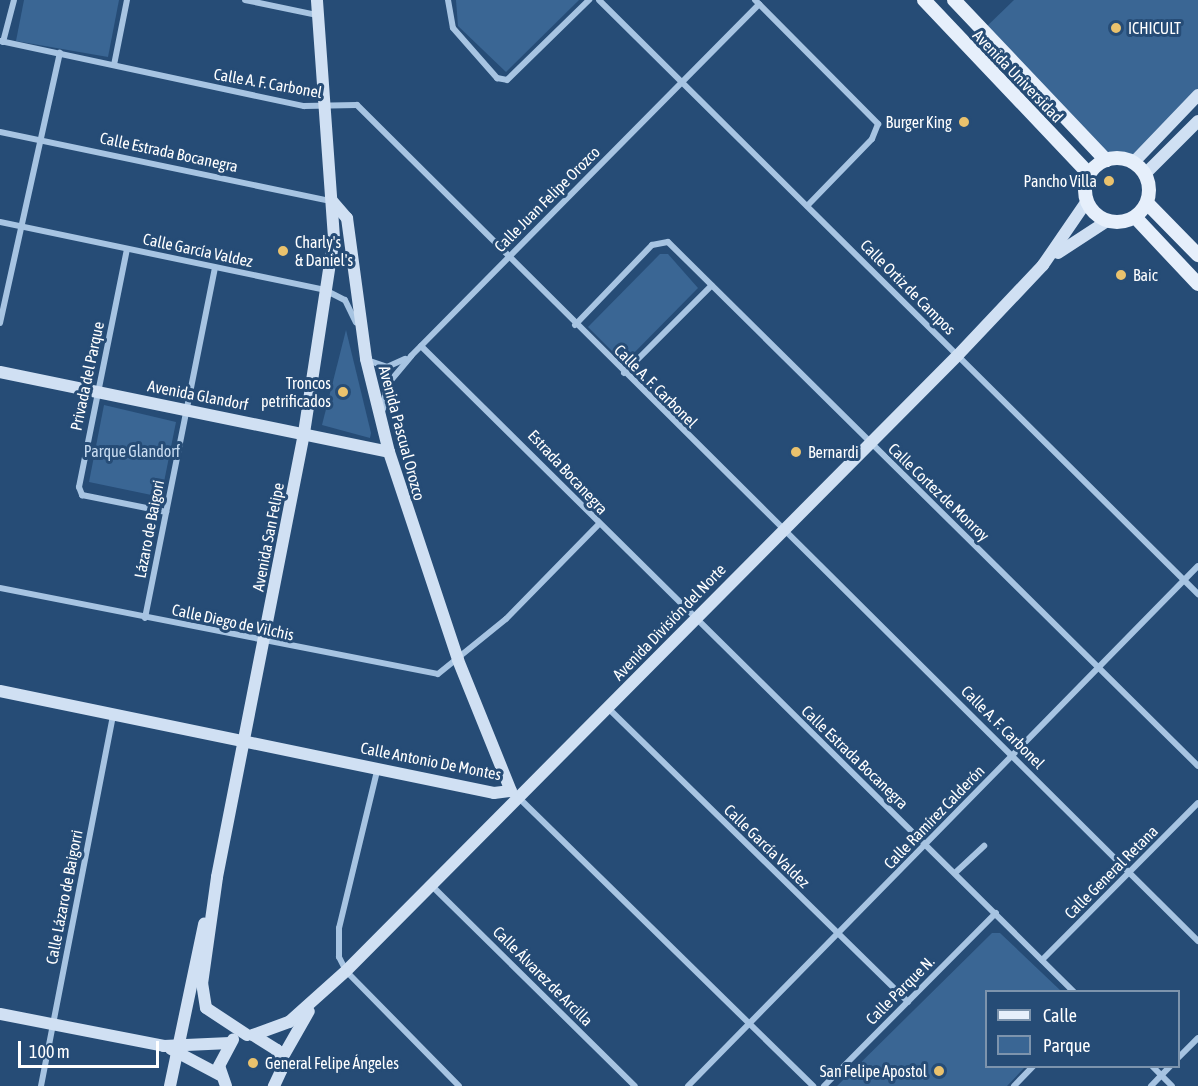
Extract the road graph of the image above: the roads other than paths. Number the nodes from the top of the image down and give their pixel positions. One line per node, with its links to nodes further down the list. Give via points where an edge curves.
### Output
1 (14, 0): 12 (street)
2 (127, 0): 14 (street)
3 (245, 0): 11 (street)
4 (317, 0): 11 (main road, Avenida Pascual Orozco)
5 (448, 0): 6 (street, via 453,28 497,78 507,80)
6 (589, 0)
7 (599, 0): 15 (street, Calle Ortiz de Campos)
8 (924, 0): 23 (main road, Avenida Universidad)
9 (954, 0): 21 (main road, Avenida Universidad)
10 (757, 2): 15 (street, Calle Juan Felipe Orozco); 28 (street, via 876,119 872,139)
11 (318, 15): 17 (main road, Avenida Pascual Orozco)
12 (1, 42): 13 (street, Calle A. F. Carbonel)
13 (60, 53): 14 (street, Calle A. F. Carbonel); 20 (street)
14 (114, 65): 17 (street, Calle A. F. Carbonel)
15 (683, 82): 28 (street, Calle Ortiz de Campos); 35 (street, Calle Juan Felipe Orozco)
16 (1198, 95): 22 (main road)
17 (325, 108): 25 (main road, Avenida Pascual Orozco); 35 (street, Calle A. F. Carbonel, via 350,103 360,107)
18 (1198, 121): 24 (main road)
19 (0, 132): 20 (street, Calle Estrada Bocanegra)
20 (39, 140): 25 (street, Calle Estrada Bocanegra); 32 (street)
21 (1106, 160): 22 (main road); 23 (main road)
22 (1133, 162): 24 (main road)
23 (1089, 174): 26 (main road)
24 (1145, 174): 27 (main road)
25 (332, 201): 40 (main road, Avenida San Felipe, via 334,238); 43 (main road, Avenida Pascual Orozco, via 346,218)
26 (1087, 201): 30 (main road); 36 (main road, Avenida División del Norte)
27 (1147, 203): 29 (main road); 34 (main road)
28 (807, 206): 45 (street, Calle Ortiz de Campos)
29 (1135, 217): 30 (main road); 38 (main road)
30 (1107, 221): 36 (main road, Avenida División del Norte)
31 (0, 222): 32 (street, Calle García Valdez)
32 (21, 227): 33 (street, Calle García Valdez); 41 (street)
33 (127, 249): 37 (street, Calle García Valdez); 50 (street, Privada del Parque)
34 (1198, 255)
35 (508, 258): 42 (street, Calle A. F. Carbonel); 44 (street, Calle Juan Felipe Orozco)
36 (1043, 265): 45 (main road, Avenida División del Norte)
37 (215, 268): 40 (street, Calle García Valdez); 51 (street, Lázaro de Baigori)
38 (1198, 284)
39 (712, 285): 42 (street, Calle Cortez de Monroy, via 668,242 659,241); 49 (street); 54 (street, Calle Cortez de Monroy)
40 (326, 290): 43 (street, Calle García Valdez, via 349,305); 53 (main road, Avenida San Felipe)
41 (0, 323)
42 (575, 325): 49 (street, Calle A. F. Carbonel)
43 (363, 340): 47 (main road, Avenida Pascual Orozco)
44 (421, 346): 46 (street, Calle Juan Felipe Orozco); 57 (street, Estrada Bocanegra)
45 (958, 355): 54 (main road, Avenida División del Norte); 60 (street, Calle Ortiz de Campos)
46 (411, 356): 47 (street, via 387,367); 52 (street, Calle Juan Felipe Orozco, via 385,389)
47 (366, 359): 52 (main road, Avenida Pascual Orozco)
48 (0, 372): 50 (main road, Avenida Glandorf)
49 (624, 373): 58 (street, Calle A. F. Carbonel)
50 (97, 392): 51 (main road, Avenida Glandorf); 56 (street, Privada del Parque, via 80,492)
51 (188, 409): 53 (main road, Avenida Glandorf); 56 (street, Lázaro de Baigori)
52 (381, 426): 55 (main road, Avenida Pascual Orozco)
53 (304, 433): 55 (main road, Avenida Glandorf); 65 (main road, Avenida San Felipe)
54 (870, 443): 58 (main road, Avenida División del Norte); 67 (street, Calle Cortez de Monroy)
55 (388, 452): 66 (main road, Avenida Pascual Orozco)
56 (166, 512): 63 (street, Lázaro de Baigori)
57 (598, 525): 64 (street, Estrada Bocanegra); 66 (street, Calle Diego de Vilchis)
58 (783, 530): 64 (main road, Avenida División del Norte); 72 (street, Calle A. F. Carbonel)
59 (1198, 566): 60 (street, Calle Ramírez Calderón)
60 (1184, 580): 62 (street, Calle Ortiz de Campos); 67 (street, Calle Ramírez Calderón)
61 (0, 588): 63 (street, Calle Diego de Vilchis)
62 (1198, 594)
63 (145, 618): 65 (street, Calle Diego de Vilchis)
64 (694, 618): 69 (main road, Avenida División del Norte); 77 (street, Calle Estrada Bocanegra)
65 (265, 642): 66 (street, Calle Diego de Vilchis, via 431,674); 71 (main road, Avenida San Felipe)
66 (458, 660): 75 (main road, Avenida Pascual Orozco)
67 (1100, 669): 72 (street, Calle Ramírez Calderón); 73 (street, Calle Cortez de Monroy)
68 (0, 691): 70 (main road, Calle Antonio De Montes)
69 (608, 708): 75 (main road, Avenida División del Norte); 84 (street, Calle García Valdez)
70 (113, 714): 71 (main road, Calle Antonio De Montes); 93 (street, Calle Lázaro de Baigorri)
71 (246, 741): 74 (main road, Calle Antonio De Montes); 81 (main road, Avenida San Felipe)
72 (1012, 756): 77 (street, Calle Ramírez Calderón); 80 (street, Calle A. F. Carbonel)
73 (1198, 766)
74 (378, 767): 75 (main road, Calle Antonio De Montes, via 494,793); 87 (street, via 339,928 337,949)
75 (515, 794): 82 (main road, Avenida División del Norte); 92 (street, Calle Antonio De Montes)
76 (1198, 804): 80 (street, Calle General Retana)
77 (926, 844): 79 (street, Calle Estrada Bocanegra); 84 (street, Calle Ramírez Calderón)
78 (984, 846): 79 (street)
79 (955, 873): 83 (street, Calle Estrada Bocanegra)
80 (1129, 873): 85 (street, Calle A. F. Carbonel); 86 (street, Calle General Retana)
81 (218, 877): 94 (main road, Avenida San Felipe, via 203,1001 215,1018); 97 (main road, Avenida San Felipe)
82 (431, 885): 87 (main road, Avenida División del Norte); 110 (street, Calle Álvarez de Arcilla)
83 (996, 913): 86 (street, Calle Estrada Bocanegra); 90 (street, Calle Parque N.)
84 (839, 933): 90 (street, Calle García Valdez); 92 (street, Calle Ramírez Calderón)
85 (1198, 941)
86 (1042, 960): 88 (street, Calle Estrada Bocanegra)
87 (346, 971): 89 (main road, Avenida División del Norte); 109 (street)
88 (1072, 990)
89 (317, 1000): 94 (main road, Avenida División del Norte, via 289,1022); 99 (main road, Avenida División del Norte)
90 (908, 1002): 113 (street, Calle Parque N.)
91 (0, 1014): 93 (main road)
92 (749, 1023): 111 (street, Calle Ramírez Calderón); 112 (street, Calle Antonio De Montes)
93 (53, 1024): 97 (main road); 105 (street, Calle Lázaro de Baigorri)
94 (250, 1035): 96 (main road, Avenida División del Norte); 99 (main road, Avenida San Felipe, via 271,1043)
95 (1198, 1038): 98 (street)
96 (230, 1042): 97 (main road, Avenida División del Norte); 104 (main road, via 220,1057)
97 (177, 1049): 104 (main road); 106 (main road, Avenida San Felipe)
98 (1180, 1057)
99 (281, 1065): 107 (main road, Avenida División del Norte); 108 (main road, Avenida San Felipe)
100 (1031, 1068): 114 (street)
101 (1154, 1068): 103 (street)
102 (1168, 1068): 103 (street)
103 (1161, 1075): 115 (street); 116 (street)
104 (223, 1080)
105 (41, 1086)
106 (170, 1086)
107 (274, 1086)
108 (288, 1086)
109 (459, 1086)
110 (635, 1086)
111 (687, 1086)
112 (813, 1086)
113 (824, 1086)
114 (1014, 1086)
115 (1150, 1086)
116 (1172, 1086)

